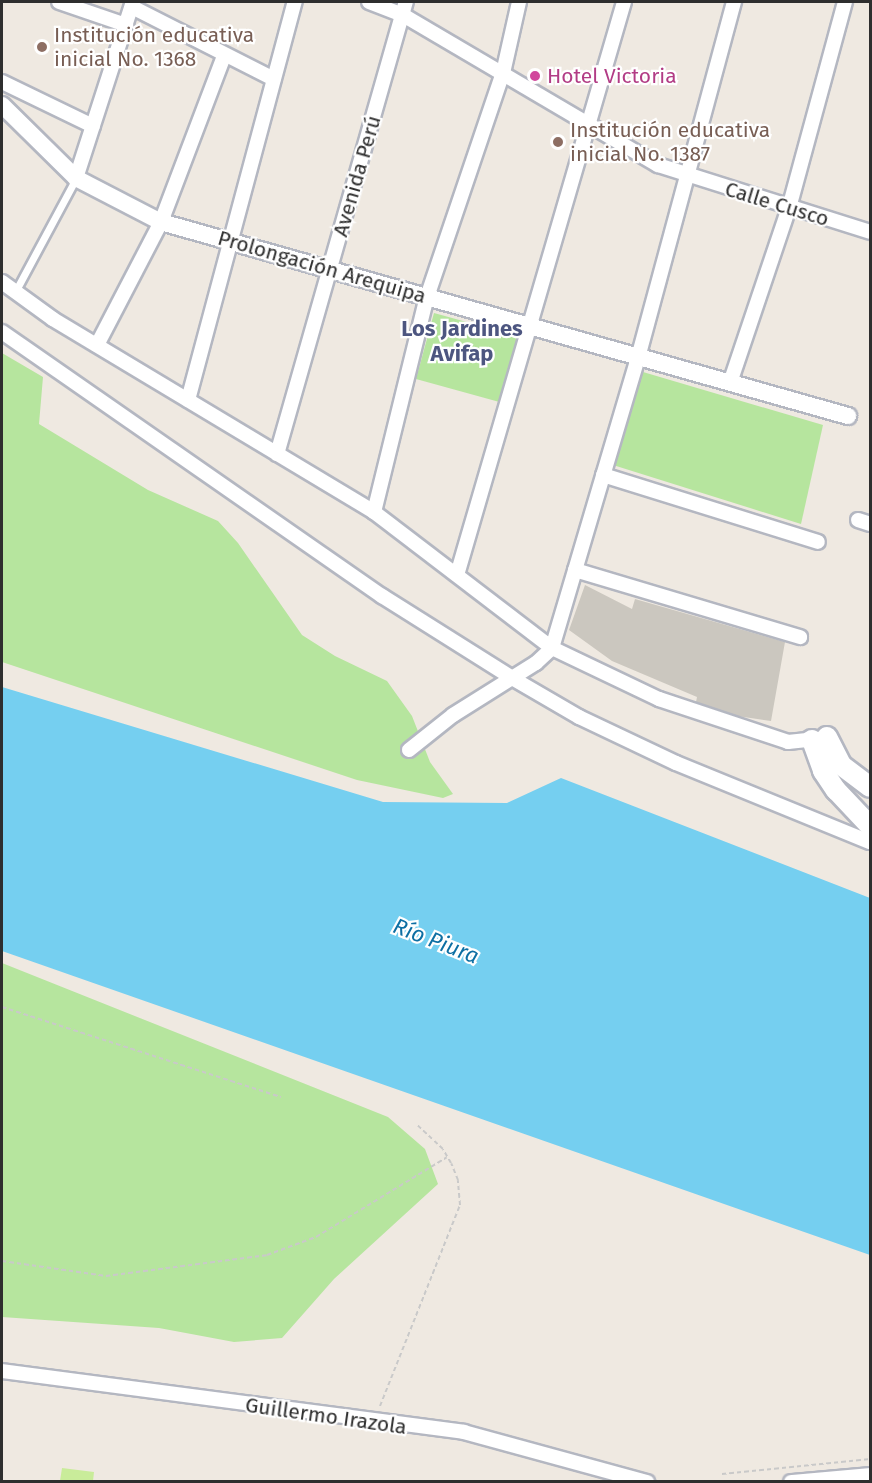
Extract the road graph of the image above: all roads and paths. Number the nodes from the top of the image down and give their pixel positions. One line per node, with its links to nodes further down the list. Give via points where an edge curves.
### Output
1 (59, 2): 11 (street)
2 (295, 2): 14 (street)
3 (369, 2): 10 (street, Calle Cusco)
4 (406, 2): 10 (street, Avenida Perú)
5 (519, 2): 13 (street)
6 (624, 2): 18 (street)
7 (734, 2): 19 (street)
8 (845, 2): 21 (street)
9 (132, 4): 11 (street); 12 (street)
10 (403, 15): 13 (street, Calle Cusco); 25 (street, Avenida Perú)
11 (126, 25): 17 (street)
12 (224, 56): 14 (street); 22 (street)
13 (502, 74): 18 (street, Calle Cusco); 28 (street)
14 (274, 79): 24 (street)
15 (2, 82): 17 (street)
16 (2, 105): 20 (street, Prolongación Arequipa)
17 (93, 126): 20 (street)
18 (590, 127): 19 (street, Calle Cusco, via 657,165); 29 (street)
19 (685, 174): 21 (street, Calle Cusco); 32 (street)
20 (76, 178): 22 (street, Prolongación Arequipa); 27 (lane)
21 (789, 208): 23 (street, Calle Cusco); 33 (street)
22 (161, 222): 24 (street, Prolongación Arequipa); 31 (street)
23 (870, 232)
24 (229, 240): 25 (street, Prolongación Arequipa); 34 (street)
25 (330, 272): 28 (street, Prolongación Arequipa); 36 (street, Avenida Perú)
26 (2, 282): 27 (street)
27 (15, 292): 31 (street)
28 (427, 297): 29 (street, Prolongación Arequipa); 38 (street)
29 (532, 326): 32 (street, Prolongación Arequipa); 41 (street)
30 (2, 332): 44 (street, via 382,596)
31 (97, 345): 34 (street)
32 (639, 354): 33 (street, Prolongación Arequipa); 37 (street)
33 (731, 380): 35 (street, Prolongación Arequipa)
34 (188, 400): 36 (street)
35 (848, 416)
36 (278, 454): 38 (street)
37 (603, 475): 39 (street); 40 (street)
38 (374, 513): 41 (street)
39 (818, 542)
40 (575, 570): 42 (street); 43 (street)
41 (457, 575): 43 (street)
42 (800, 637)
43 (552, 648): 44 (street); 45 (street, via 659,699 788,742)
44 (512, 678): 46 (street, via 453,715); 49 (street, via 579,717 676,763)
45 (820, 738): 47 (main road, via 841,765); 48 (main road, via 823,771)
46 (409, 750)
47 (870, 787)
48 (870, 826)
49 (870, 842)
50 (2, 1007): 51 (path)
51 (281, 1097)
52 (417, 1125): 53 (path)
53 (447, 1157): 54 (path, via 316,1237 267,1255 106,1276); 56 (path, via 458,1180 460,1205)
54 (2, 1260)
55 (2, 1371): 56 (street, Guillermo Irazola)
56 (374, 1423): 60 (street, Guillermo Irazola, via 464,1432)
57 (870, 1459): 58 (path)
58 (722, 1474)
59 (870, 1475): 61 (street)
60 (647, 1482)
61 (791, 1482)

